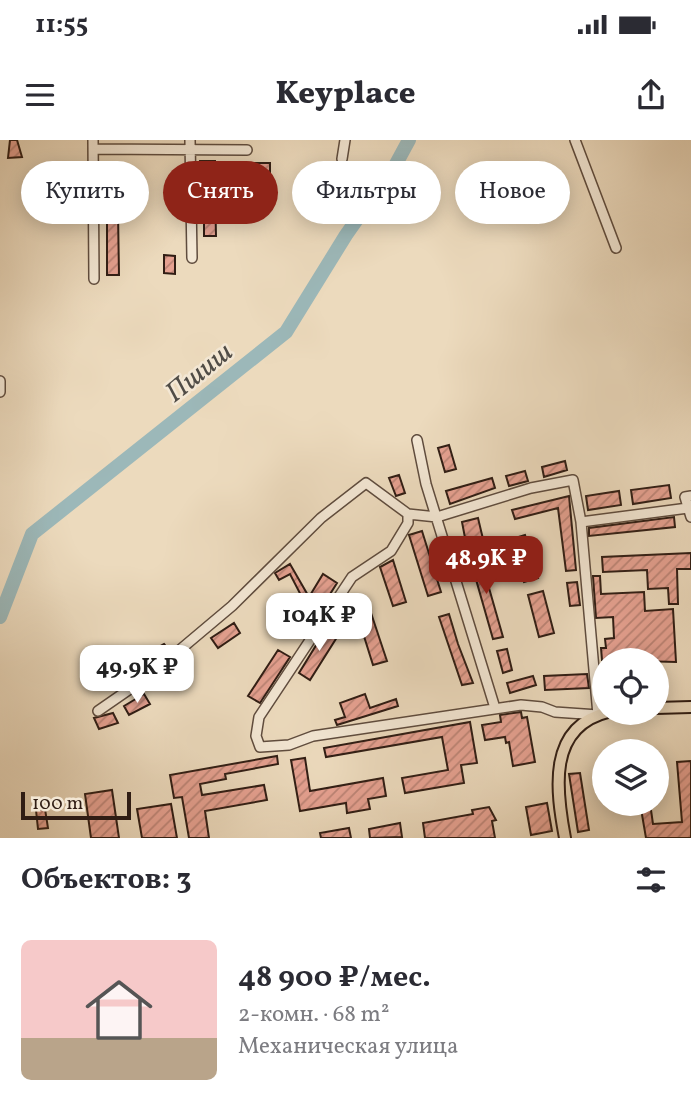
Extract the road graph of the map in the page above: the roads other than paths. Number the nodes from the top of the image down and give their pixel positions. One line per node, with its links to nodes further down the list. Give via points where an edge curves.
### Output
1 (345, 140): 6 (street)
2 (575, 140): 7 (street)
3 (93, 144): 4 (street); 9 (street)
4 (190, 145): 5 (street); 8 (street)
5 (247, 150)
6 (342, 159)
7 (616, 248)
8 (192, 258)
9 (94, 279)
10 (0, 381): 11 (street)
11 (0, 392)
12 (417, 440): 16 (street)
13 (688, 497): 14 (street)
14 (690, 513): 17 (street)
15 (408, 514): 16 (street); 20 (street, via 408,523 391,551 352,577 259,717 256,736 260,747); 22 (street, via 366,483 321,518 222,615)
16 (437, 517): 17 (street, via 573,480); 20 (street)
17 (582, 522): 18 (street)
18 (596, 648)
19 (691, 707): 21 (main road)
20 (495, 708): 23 (street, via 521,705)
21 (669, 708)
22 (98, 711)
23 (592, 713)
24 (592, 720): 25 (main road, via 565,747 556,772)
25 (565, 838)

